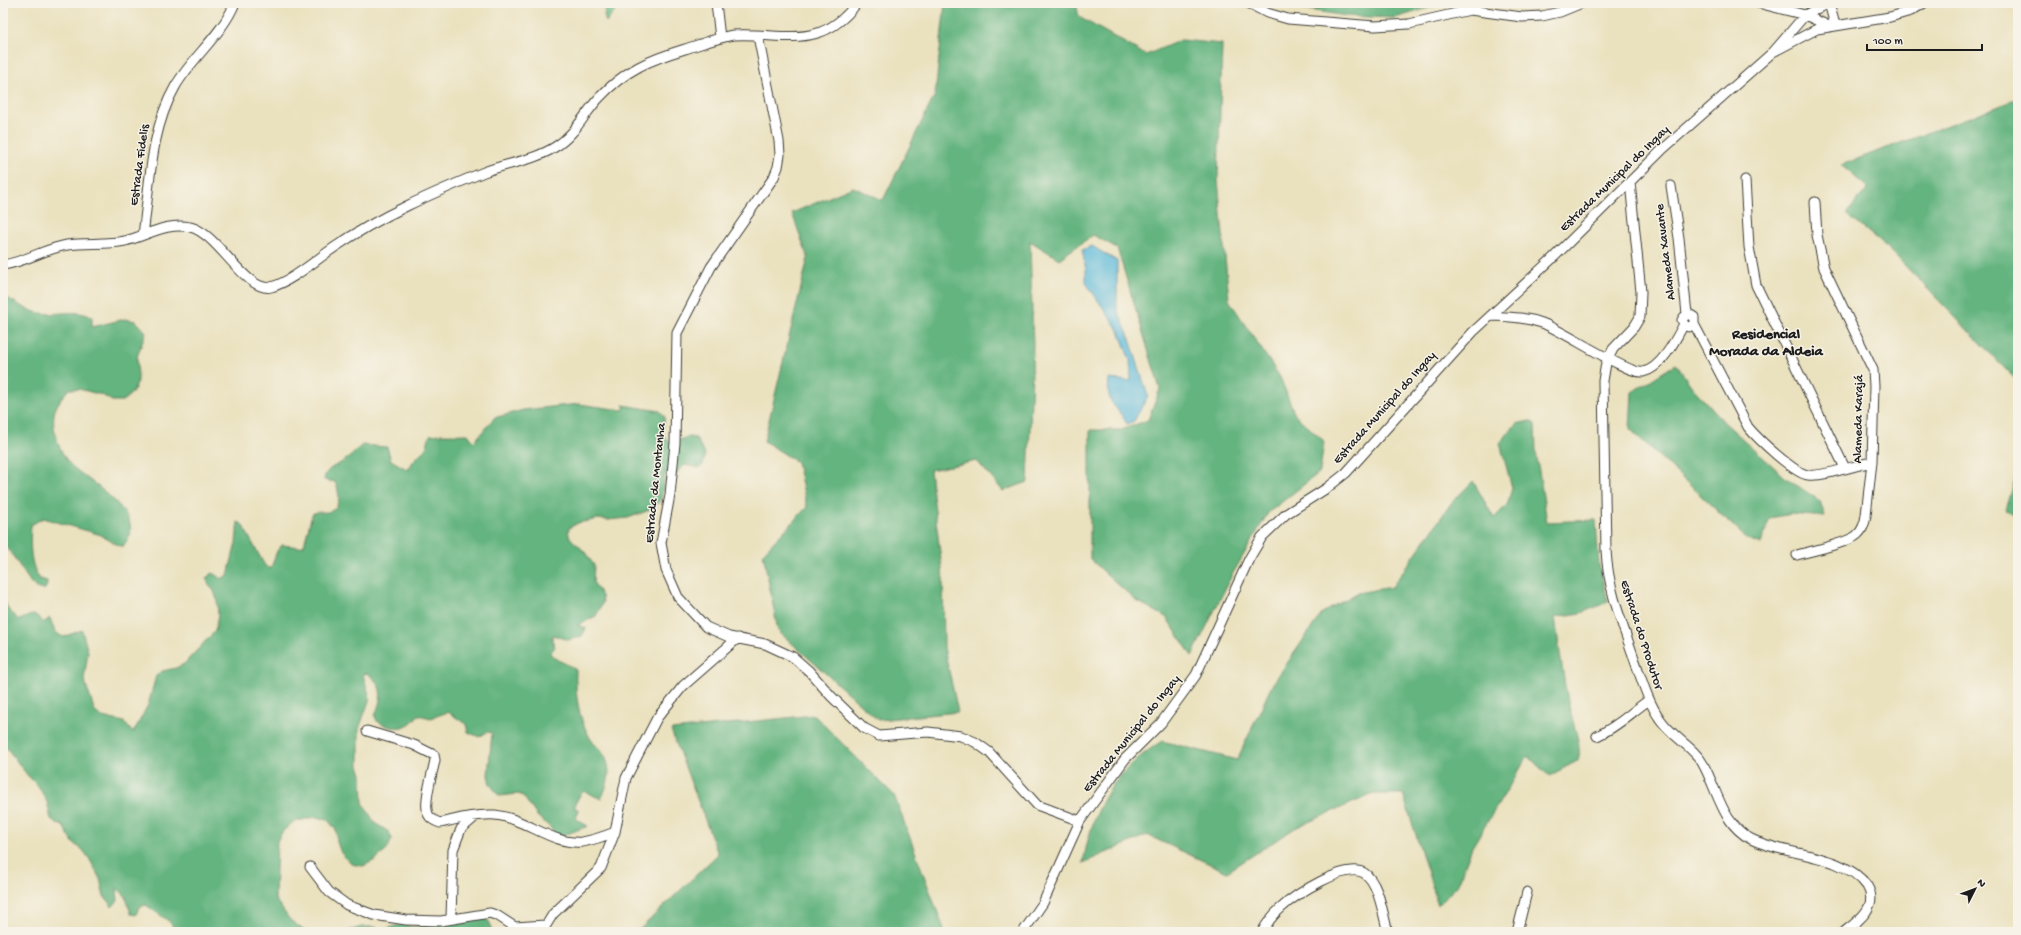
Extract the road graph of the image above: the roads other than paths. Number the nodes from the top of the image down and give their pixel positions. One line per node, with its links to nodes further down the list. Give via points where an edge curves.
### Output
1 (235, 3): 18 (street, Estrada Fidelis, via 223,25 175,86 159,121)
2 (716, 3): 12 (street)
3 (857, 3): 11 (street, via 835,24 819,33 788,38)
4 (1582, 3): 8 (street, via 1542,16 1522,17 1470,10 1409,24 1382,26 1288,19 1267,13)
5 (1758, 3): 9 (street)
6 (1829, 3): 9 (street, Estrada Municipal do Ingay); 10 (street)
7 (1924, 3): 10 (street, Estrada Municipal do Ingay, via 1890,17)
8 (1250, 4)
9 (1805, 15): 10 (street); 13 (street, Estrada Municipal do Ingay)
10 (1832, 25): 13 (street, Estrada Municipal do Ingay, via 1811,31)
11 (758, 36): 12 (street, via 746,34); 28 (street, Estrada da Montanha, via 779,140 778,167 765,192 710,267 677,333 675,443 670,495 661,543 666,570 678,596 706,627 718,634)
12 (720, 38): 18 (street, via 659,57 624,75 595,102 568,138 554,148 486,172 368,225 291,277 270,288 252,281 211,240 196,229 175,226)
13 (1772, 52): 15 (street, Estrada Municipal do Ingay)
14 (1745, 180): 26 (street, via 1749,247 1756,284)
15 (1630, 182): 21 (street, Estrada Municipal do Ingay); 24 (street, Estrada do Produtor, via 1640,317)
16 (1671, 186): 20 (street, Alameda Xavante)
17 (1815, 202): 25 (street, Alameda Karajá, via 1817,236 1824,268 1873,370)
18 (143, 235): 19 (street, via 114,243 67,245 48,249)
19 (3, 265)
20 (1687, 314): 22 (street, via 1683,318); 23 (street, via 1694,317)
21 (1490, 316): 24 (street, via 1523,318 1542,323); 33 (street, Estrada Municipal do Ingay, via 1454,350 1346,473 1286,514 1262,537 1249,559 1196,675 1161,723 1125,759)
22 (1684, 324): 23 (street, via 1689,327); 24 (street, via 1665,355 1646,371 1637,372)
23 (1694, 324): 26 (street, via 1742,416 1760,440 1804,474 1820,475)
24 (1608, 358): 29 (street, Estrada do Produtor, via 1603,381 1607,570)
25 (1872, 462): 26 (street); 27 (street, Alameda Karajá, via 1865,523 1858,534 1849,540)
26 (1845, 468)
27 (1797, 555)
28 (738, 638): 33 (street, Estrada da Montanha, via 765,644 793,657 855,721 873,734 887,736 933,732 961,736 975,742 989,752 1037,805); 34 (street, via 683,686 658,718 626,778)
29 (1649, 700): 31 (street, via 1618,726); 43 (street, Estrada do Produtor, via 1669,732 1700,759 1719,803 1738,830 1760,843 1836,865 1862,881 1870,894 1870,905 1865,914)
30 (367, 731): 32 (street, via 414,745 434,756 427,809 431,819 440,823)
31 (1597, 736)
32 (476, 816): 34 (street, via 495,815 508,818 571,841 582,842); 37 (street, via 461,829 453,850)
33 (1080, 822): 39 (street, Estrada Municipal do Ingay, via 1044,903)
34 (615, 832): 38 (street, via 601,868 591,880 566,900)
35 (310, 866): 37 (street, via 329,892 358,910 406,920)
36 (1527, 892): 42 (street)
37 (451, 919): 38 (street, via 490,913 516,927)
38 (543, 928)
39 (1023, 932)
40 (1262, 932): 41 (street, via 1280,909 1299,894 1345,872 1356,871 1363,872 1370,878 1376,889)
41 (1388, 932)
42 (1517, 932)
43 (1844, 932)

